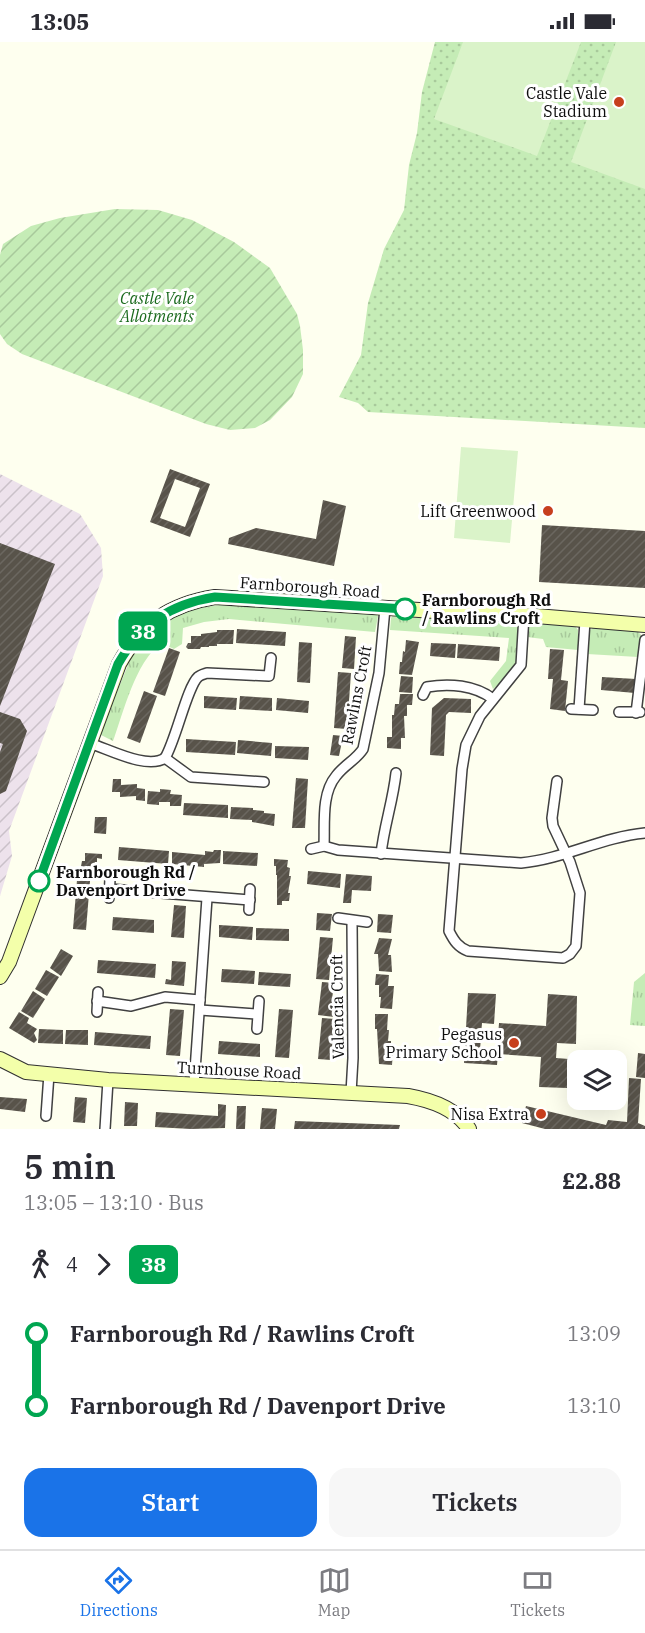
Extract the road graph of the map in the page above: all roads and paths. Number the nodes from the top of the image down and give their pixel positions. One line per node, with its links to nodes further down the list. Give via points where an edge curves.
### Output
1 (385, 608): 2 (street, Farnborough Road); 11 (street, Farnborough Road, via 215,597 168,611 150,624 118,664); 17 (street, Rawlins Croft, via 379,673 363,748 331,783 326,796)
2 (524, 615): 3 (street, Farnborough Road); 8 (street, via 521,665)
3 (585, 621): 4 (street, Farnborough Road); 9 (street, via 575,709)
4 (645, 625)
5 (645, 640): 10 (street, via 638,712)
6 (271, 658): 12 (street, via 269,676 199,676)
7 (423, 695): 8 (street, via 427,687 440,685 474,688)
8 (493, 699): 21 (street, via 466,745)
9 (593, 710)
10 (619, 712)
11 (89, 743): 12 (street, via 146,762); 30 (street, Farnborough Road, via 9,962)
12 (165, 758): 15 (street, via 191,777)
13 (396, 773): 19 (street)
14 (557, 781): 20 (street, via 552,818)
15 (264, 782)
16 (645, 833): 20 (street)
17 (324, 846): 18 (street); 19 (street)
18 (311, 849)
19 (381, 854): 21 (street)
20 (565, 855): 21 (street, via 521,864); 21 (street, via 580,892 576,946 563,957 460,948 449,932)
21 (456, 860)
22 (110, 888): 24 (street)
23 (250, 889): 25 (street)
24 (207, 898): 25 (street); 32 (street)
25 (250, 900): 26 (street)
26 (249, 910)
27 (338, 918): 28 (street)
28 (352, 921): 29 (street); 40 (street, Valencia Croft)
29 (367, 922)
30 (0, 977)
31 (259, 1001): 34 (street)
32 (200, 1005): 33 (street, via 165,997 131,1006 98,996); 34 (street); 39 (street)
33 (97, 1012)
34 (257, 1014): 35 (street)
35 (257, 1029)
36 (0, 1059): 37 (street, Turnhouse Road, via 26,1072)
37 (49, 1074): 38 (street, Turnhouse Road); 41 (street)
38 (108, 1080): 39 (street, Turnhouse Road); 42 (street)
39 (194, 1085): 40 (street, Turnhouse Road)
40 (351, 1093): 43 (street, Turnhouse Road, via 426,1099 461,1118)
41 (46, 1116)
42 (105, 1129)
43 (469, 1129)

